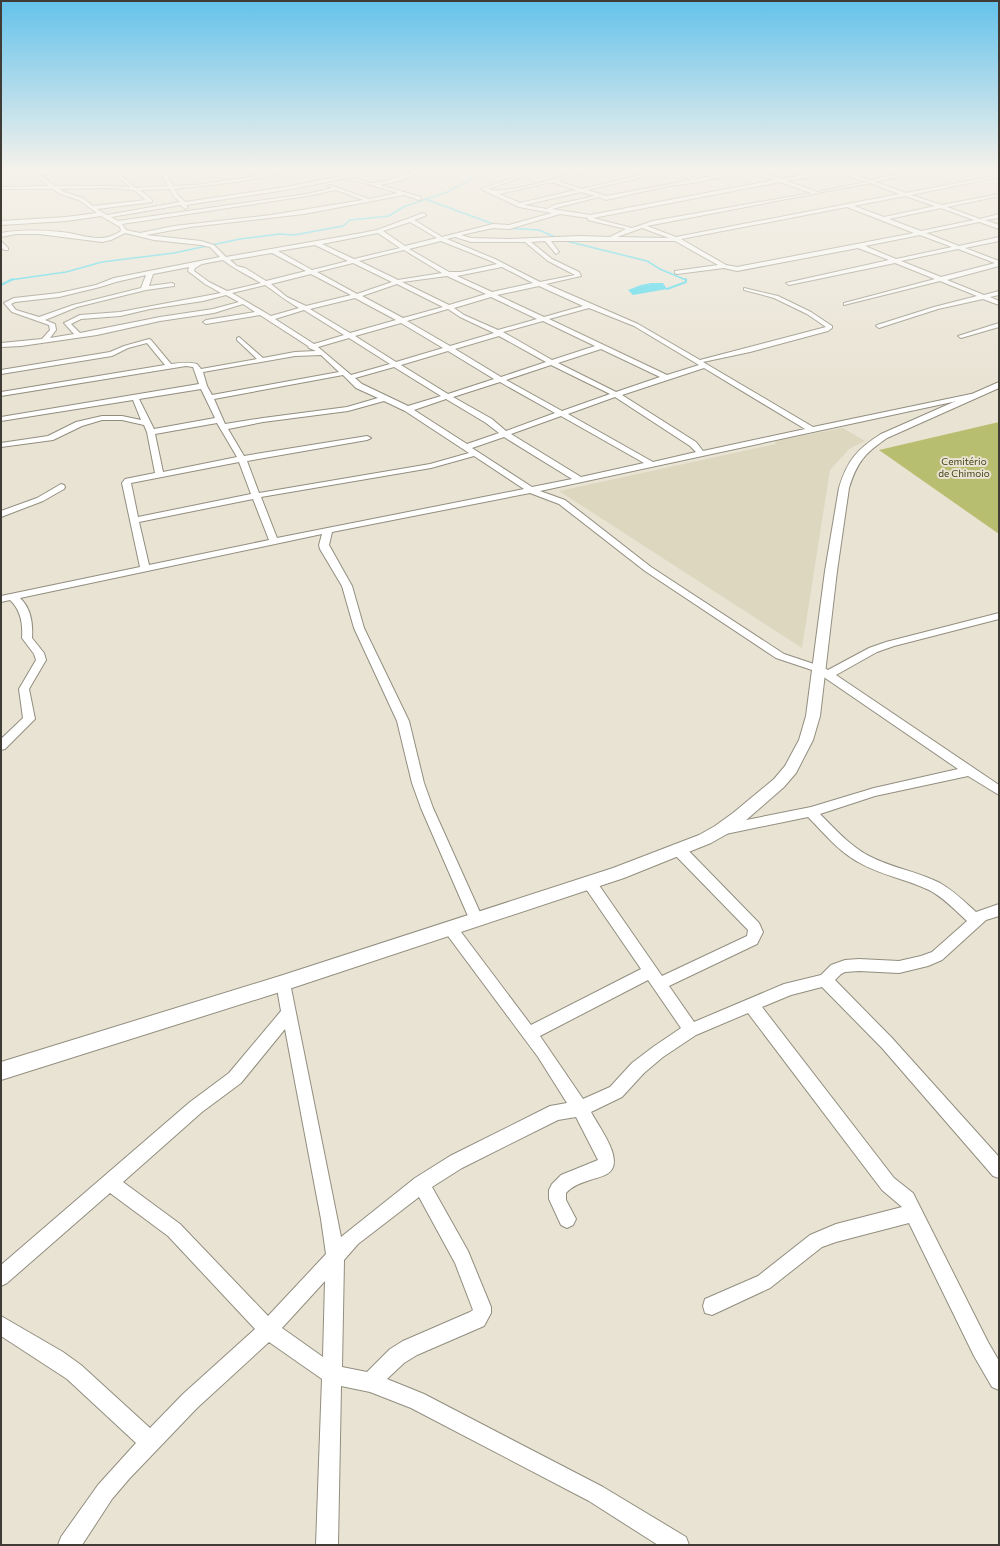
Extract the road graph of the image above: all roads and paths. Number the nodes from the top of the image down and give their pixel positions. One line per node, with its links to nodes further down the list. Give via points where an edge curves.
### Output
1 (203, 241): 20 (street)
2 (326, 241): 13 (street)
3 (394, 241): 17 (street)
4 (434, 241): 17 (street)
5 (447, 241): 24 (street)
6 (527, 241): 33 (street, via 550,260 578,274 574,277)
7 (548, 241): 19 (street)
8 (680, 241): 25 (street)
9 (881, 241): 14 (street)
10 (941, 241): 15 (street)
11 (993, 241): 15 (street)
12 (1, 243): 16 (street)
13 (316, 243): 18 (street); 21 (street)
14 (859, 246): 22 (street); 25 (street, via 737,269)
15 (960, 248): 22 (street); 23 (street)
16 (6, 249)
17 (405, 249): 21 (street); 30 (street)
18 (273, 251): 20 (street); 27 (street)
19 (556, 252)
20 (225, 259): 26 (street); 34 (street)
21 (356, 261): 27 (street); 32 (street)
22 (897, 262): 31 (street); 35 (street)
23 (999, 264): 31 (street)
24 (503, 265): 30 (street, via 461,274); 33 (street)
25 (724, 266): 28 (street)
26 (193, 268): 29 (street); 39 (street, via 200,279)
27 (311, 272): 34 (street); 42 (street)
28 (677, 272)
29 (150, 273): 37 (street); 52 (street, via 98,286 6,303 14,311)
30 (448, 274): 32 (street); 41 (street)
31 (939, 279): 43 (street); 46 (street)
32 (399, 282): 42 (street); 47 (street)
33 (538, 283): 41 (street); 48 (street)
34 (265, 284): 39 (street); 49 (street)
35 (789, 284)
36 (172, 285): 37 (street)
37 (144, 288): 52 (street, via 75,306)
38 (746, 289): 72 (street, via 776,297 809,313 830,327)
39 (226, 293): 44 (street); 60 (street, via 120,314 77,317 67,323)
40 (999, 293): 43 (street)
41 (492, 294): 47 (street); 54 (street)
42 (356, 295): 49 (street); 55 (street)
43 (984, 297): 45 (street); 58 (street, via 936,308)
44 (244, 302): 51 (street); 60 (street, via 214,311)
45 (999, 302)
46 (846, 304)
47 (447, 306): 55 (street); 59 (street)
48 (589, 306): 54 (street); 72 (street, via 636,325)
49 (305, 308): 53 (street); 61 (street)
50 (620, 311): 72 (street)
51 (261, 314): 53 (street); 56 (street)
52 (41, 319): 64 (street, via 53,327)
53 (269, 319): 66 (street)
54 (544, 319): 59 (street); 67 (street)
55 (401, 320): 61 (street); 68 (street)
56 (206, 322)
57 (999, 325): 62 (street)
58 (879, 326)
59 (498, 333): 68 (street); 71 (street)
60 (78, 335): 64 (street)
61 (348, 335): 66 (street); 73 (street)
62 (961, 336)
63 (239, 339): 70 (street)
64 (45, 340): 65 (street)
65 (1, 345)
66 (311, 346): 69 (street)
67 (600, 347): 71 (street); 79 (street)
68 (448, 348): 73 (street); 81 (street)
69 (323, 353): 70 (street, via 303,353); 78 (street)
70 (262, 360): 76 (street)
71 (552, 363): 81 (street); 85 (street)
72 (703, 363): 79 (street); 97 (street, via 808,422)
73 (395, 364): 78 (street); 86 (street)
74 (40, 365): 75 (street, via 112,354 148,341); 77 (street); 80 (street)
75 (170, 366): 76 (street, via 195,364); 84 (street)
76 (199, 371): 82 (street)
77 (1, 372)
78 (346, 375): 89 (street); 90 (street, via 359,386)
79 (666, 377): 85 (street)
80 (8, 378)
81 (500, 379): 86 (street); 92 (street)
82 (204, 386): 88 (street); 89 (street)
83 (999, 386): 87 (street)
84 (1, 394)
85 (617, 395): 92 (street); 104 (street, via 693,444)
86 (446, 396): 91 (street); 99 (street, via 489,421)
87 (971, 396): 97 (street); 120 (street, via 884,436 862,451 856,459 844,488 832,570)
88 (135, 397): 93 (street); 95 (street)
89 (210, 398): 94 (street)
90 (385, 398): 91 (street); 96 (street, via 348,409)
91 (408, 409): 102 (street)
92 (560, 413): 99 (street); 106 (street)
93 (1, 419)
94 (219, 420): 96 (street); 98 (street)
95 (147, 423): 98 (street); 101 (street, via 122,418 102,418 79,424 50,438)
96 (224, 427): 105 (street)
97 (810, 429): 104 (street)
98 (151, 432): 107 (street)
99 (505, 434): 102 (street); 108 (street)
100 (367, 438): 105 (street)
101 (1, 445)
102 (466, 447): 103 (street)
103 (476, 453): 110 (street); 111 (street, via 432,466)
104 (701, 454): 106 (street)
105 (242, 459): 107 (street); 111 (street)
106 (651, 464): 108 (street)
107 (160, 475): 113 (street, via 126,483)
108 (579, 479): 110 (street)
109 (61, 487): 112 (street, via 49,496)
110 (530, 490): 114 (street); 120 (street, via 562,502 648,570 780,656)
111 (256, 496): 113 (street); 115 (street)
112 (1, 514)
113 (135, 520): 116 (street)
114 (328, 530): 115 (street); 129 (street, via 325,549 347,586 361,633 408,733 420,790 428,812)
115 (274, 541): 116 (street)
116 (145, 569): 117 (street)
117 (13, 597): 118 (street); 121 (street, via 22,605 28,628 27,638 39,653 41,660 24,689 29,719)
118 (1, 599)
119 (999, 616): 120 (street, via 890,644)
120 (824, 672): 122 (street); 125 (street, via 806,740 791,770 762,798)
121 (1, 746)
122 (969, 771): 123 (street); 124 (street, via 874,792)
123 (999, 790)
124 (811, 812): 125 (street); 130 (street, via 842,844 861,858 880,868 934,887 946,894)
125 (720, 830): 126 (street, via 705,839)
126 (678, 849): 127 (street); 135 (street, via 756,932 752,940)
127 (589, 882): 129 (street); 132 (street)
128 (999, 910): 130 (street)
129 (476, 919): 131 (street)
130 (975, 920): 133 (street, via 937,956 923,962 899,967 845,966 836,969)
131 (450, 928): 134 (street); 139 (street)
132 (651, 971): 135 (street); 139 (street)
133 (825, 980): 136 (street, via 789,989); 142 (street, via 887,1043)
134 (283, 983): 137 (street); 140 (street)
135 (660, 984): 138 (street)
136 (751, 1005): 138 (street); 145 (street, via 888,1184 907,1199)
137 (289, 1012): 143 (street, via 235,1078 196,1107); 147 (street)
138 (691, 1030): 141 (street, via 638,1068 616,1092)
139 (530, 1033): 141 (street)
140 (1, 1071)
141 (580, 1109): 144 (street, via 556,1112 538,1120 456,1162); 146 (street, via 606,1156 607,1163 602,1168 562,1183 557,1196)
142 (999, 1170)
143 (110, 1183): 148 (street); 151 (street, via 174,1230)
144 (421, 1184): 147 (street, via 352,1238); 154 (street, via 462,1257 482,1307 482,1313 477,1319 397,1356)
145 (913, 1213): 149 (street, via 836,1233 816,1241 764,1282); 153 (street)
146 (567, 1220)
147 (336, 1256): 151 (street); 152 (street)
148 (1, 1277)
149 (712, 1306)
150 (1, 1325): 155 (street, via 74,1372)
151 (268, 1330): 152 (street); 155 (street, via 190,1401)
152 (331, 1374): 154 (street); 157 (street)
153 (999, 1380)
154 (370, 1382): 158 (street, via 417,1401 596,1494)
155 (150, 1442): 156 (street, via 105,1492)
156 (69, 1545)
157 (327, 1545)
158 (678, 1545)

